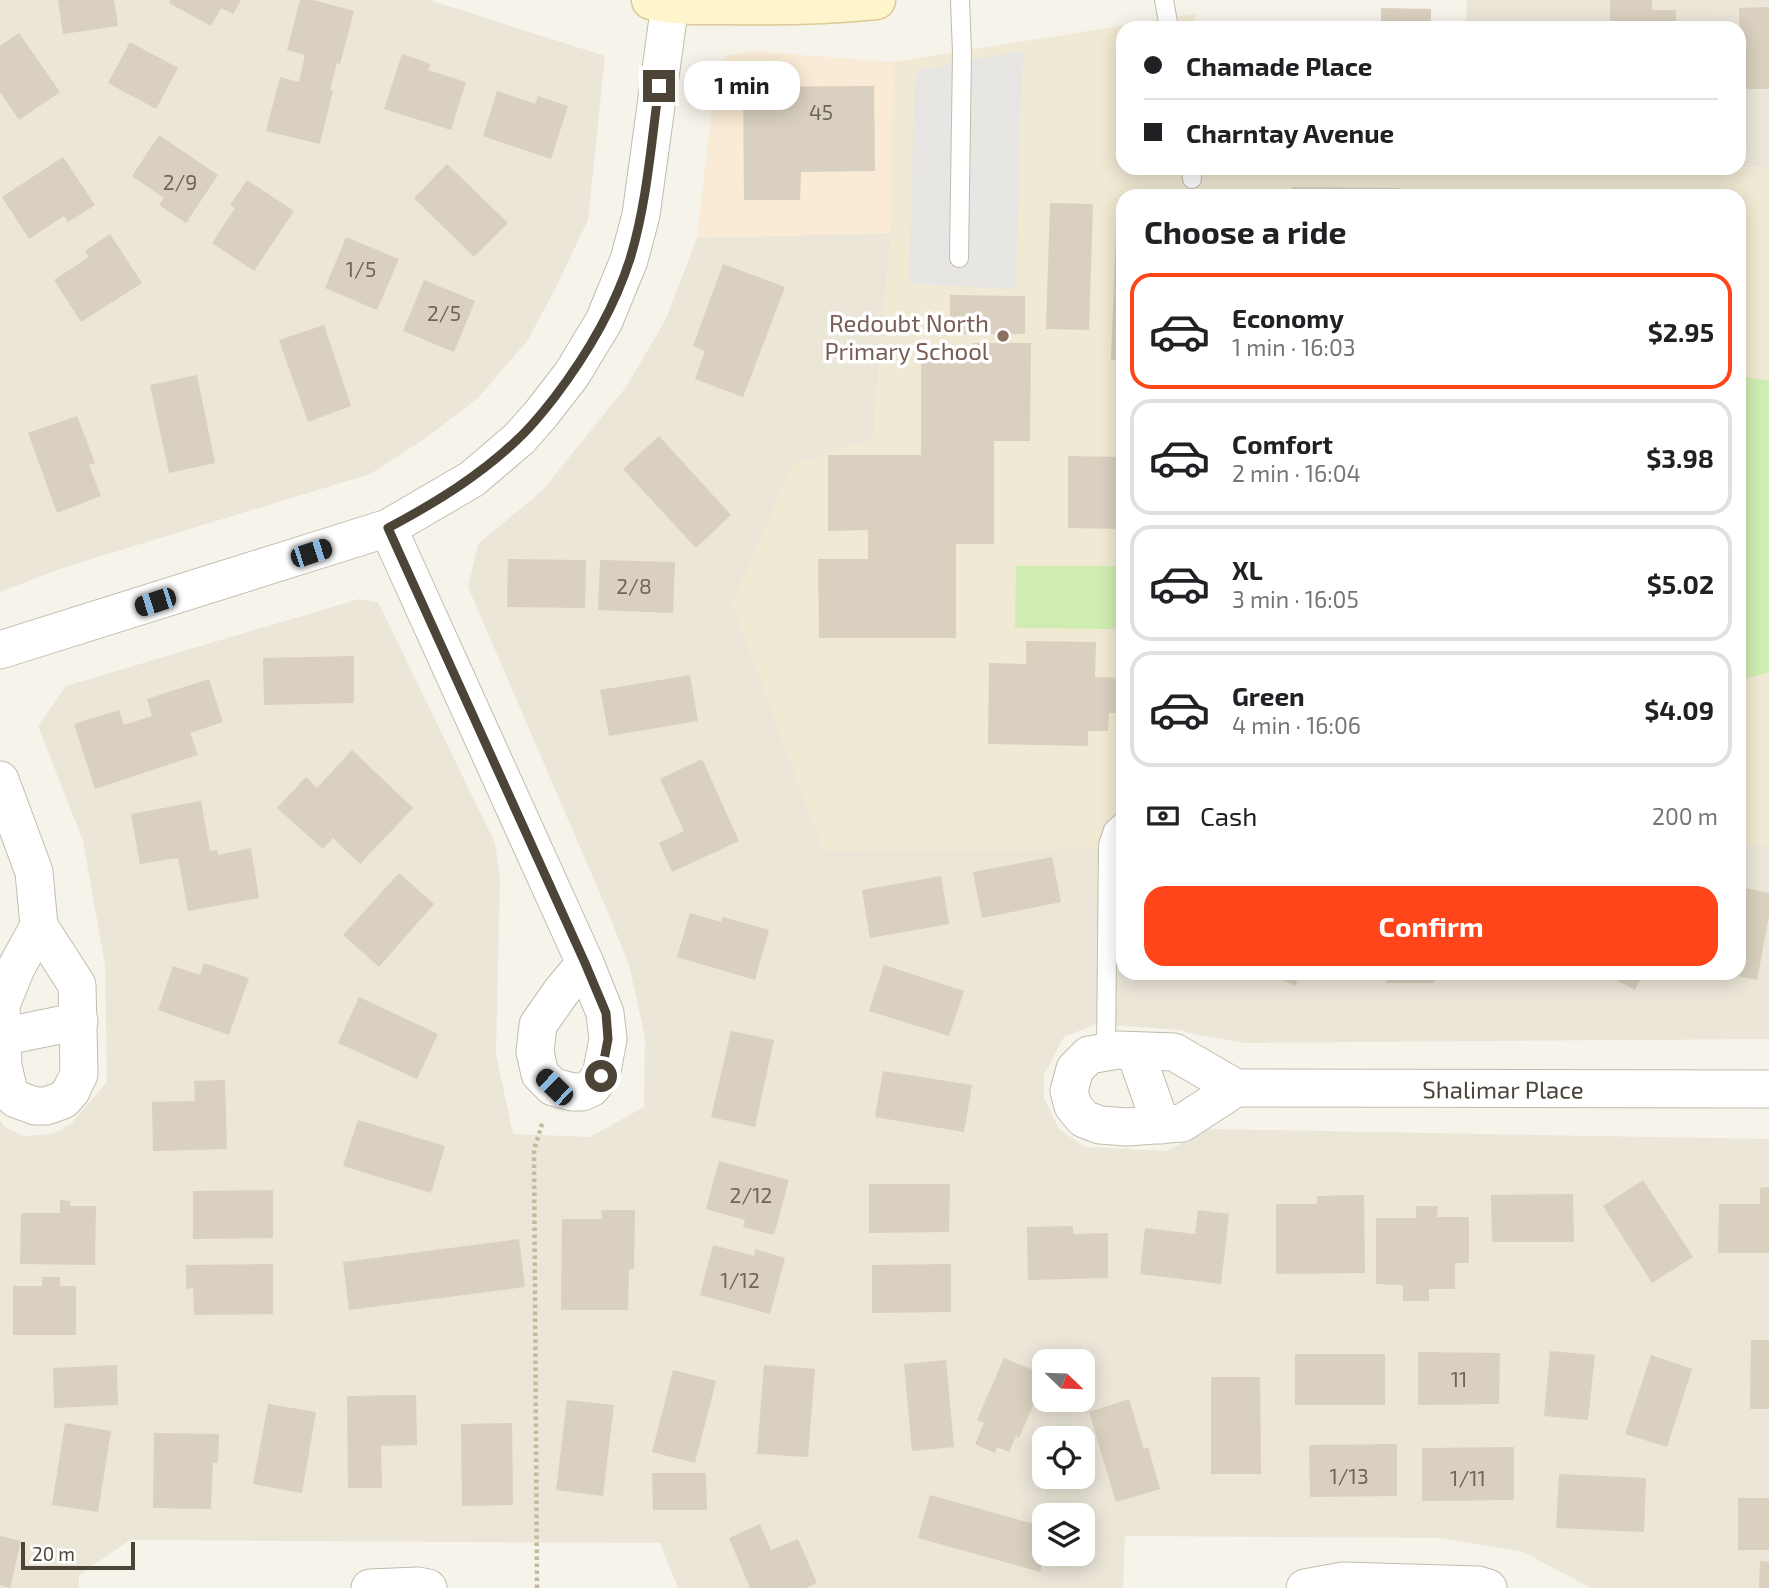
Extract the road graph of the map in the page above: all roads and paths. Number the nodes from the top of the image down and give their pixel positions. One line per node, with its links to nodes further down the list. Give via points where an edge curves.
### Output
1 (876, 0): 4 (street, via 761,6)
2 (960, 0): 6 (lane)
3 (1164, 0): 5 (lane)
4 (660, 2): 7 (street, via 641,215 629,260 604,321 572,374 520,438 472,478)
5 (1168, 21)
6 (959, 258)
7 (388, 528): 8 (street); 12 (street)
8 (0, 650)
9 (0, 780): 11 (street, via 34,872)
10 (1116, 827): 15 (lane, via 1108,845)
11 (39, 926): 13 (street, via 77,985); 14 (street, via 1,1005)
12 (585, 963): 16 (street, via 538,1025 535,1052 540,1074); 16 (street, via 606,1013 608,1039 601,1076 582,1092)
13 (79, 1021): 14 (street); 14 (street, via 79,1074 63,1100 46,1106 26,1103 9,1092)
14 (2, 1037)
15 (1120, 1052): 17 (street, via 1174,1052); 19 (street); 19 (street, via 1089,1055 1074,1069 1069,1091 1073,1105 1084,1119 1100,1125)
16 (554, 1087): 22 (path, via 534,1150)
17 (1236, 1088): 18 (street, Shalimar Place); 19 (street, via 1182,1123)
18 (1769, 1089)
19 (1161, 1125)
20 (370, 1588): 21 (street)
21 (428, 1588)
22 (537, 1588)
23 (1305, 1588): 24 (street, via 1343,1581)
24 (1488, 1588)

